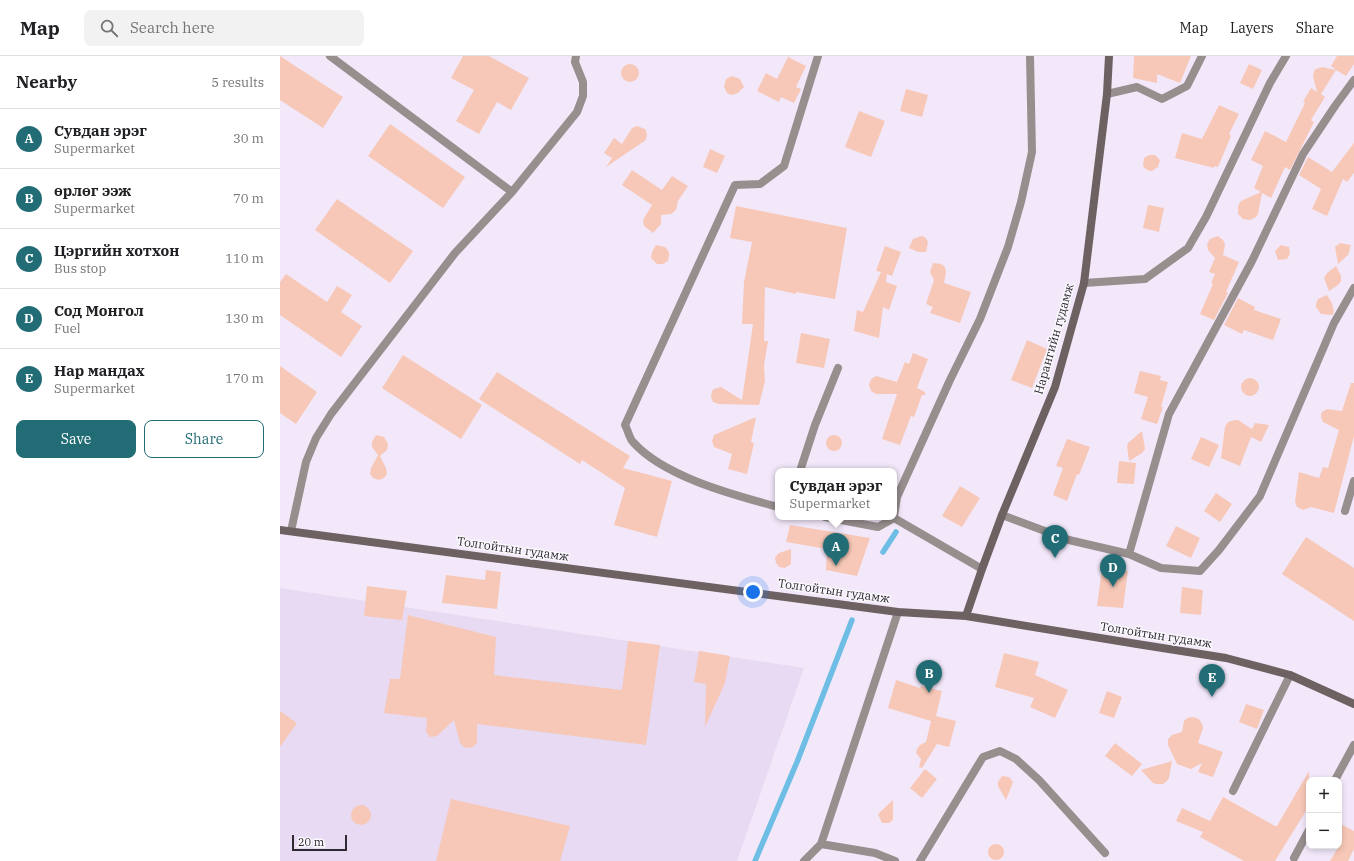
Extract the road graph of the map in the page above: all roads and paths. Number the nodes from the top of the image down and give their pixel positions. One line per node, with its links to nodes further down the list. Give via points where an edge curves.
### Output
1 (330, 56): 10 (street)
2 (576, 56): 10 (street, via 575,62 583,82 584,96 577,112)
3 (818, 56): 17 (street, via 784,166 760,184 735,185 625,425 632,441 672,471 720,490)
4 (1030, 56): 16 (street, via 1032,152 1022,202 1008,247 980,319)
5 (1109, 56): 9 (main road, Нарангийн гудамж)
6 (1202, 56): 9 (street, via 1187,86 1162,99 1137,87)
7 (1286, 56): 11 (street, via 1188,248 1145,279)
8 (1354, 80): 25 (street, via 1303,154 1252,261 1169,414)
9 (1107, 94): 11 (main road, Нарангийн гудамж)
10 (512, 192): 24 (street, via 455,253 331,414 316,438 306,462)
11 (1084, 283): 19 (main road, Нарангийн гудамж, via 1055,386)
12 (1354, 288): 25 (street, via 1334,323 1260,496 1219,550 1200,571 1161,568)
13 (838, 368): 14 (street)
14 (801, 468)
15 (1354, 481): 18 (street)
16 (897, 497)
17 (775, 506)
18 (1345, 511)
19 (1002, 515): 25 (street, via 1070,540); 26 (main road, Нарангийн гудамж)
20 (897, 519): 26 (street)
21 (841, 520): 22 (street, via 878,527)
22 (889, 520)
23 (280, 530): 24 (main road, Толгойтын гудамж)
24 (291, 531): 27 (main road, Толгойтын гудамж)
25 (1129, 554)
26 (982, 569): 28 (main road, Нарангийн гудамж)
27 (898, 612): 28 (main road, Толгойтын гудамж); 35 (street)
28 (966, 616): 29 (main road, Толгойтын гудамж, via 1226,658)
29 (1290, 675): 30 (main road, Толгойтын гудамж); 33 (street)
30 (1354, 704)
31 (1354, 745): 32 (street)
32 (1338, 777)
33 (1233, 791)
34 (1306, 836): 37 (street)
35 (821, 844): 38 (street); 39 (street, via 875,853)
36 (1105, 853): 40 (street, via 1039,780 1016,759 1000,752 983,757)
37 (1294, 858)
38 (804, 861)
39 (896, 861)
40 (920, 861)

